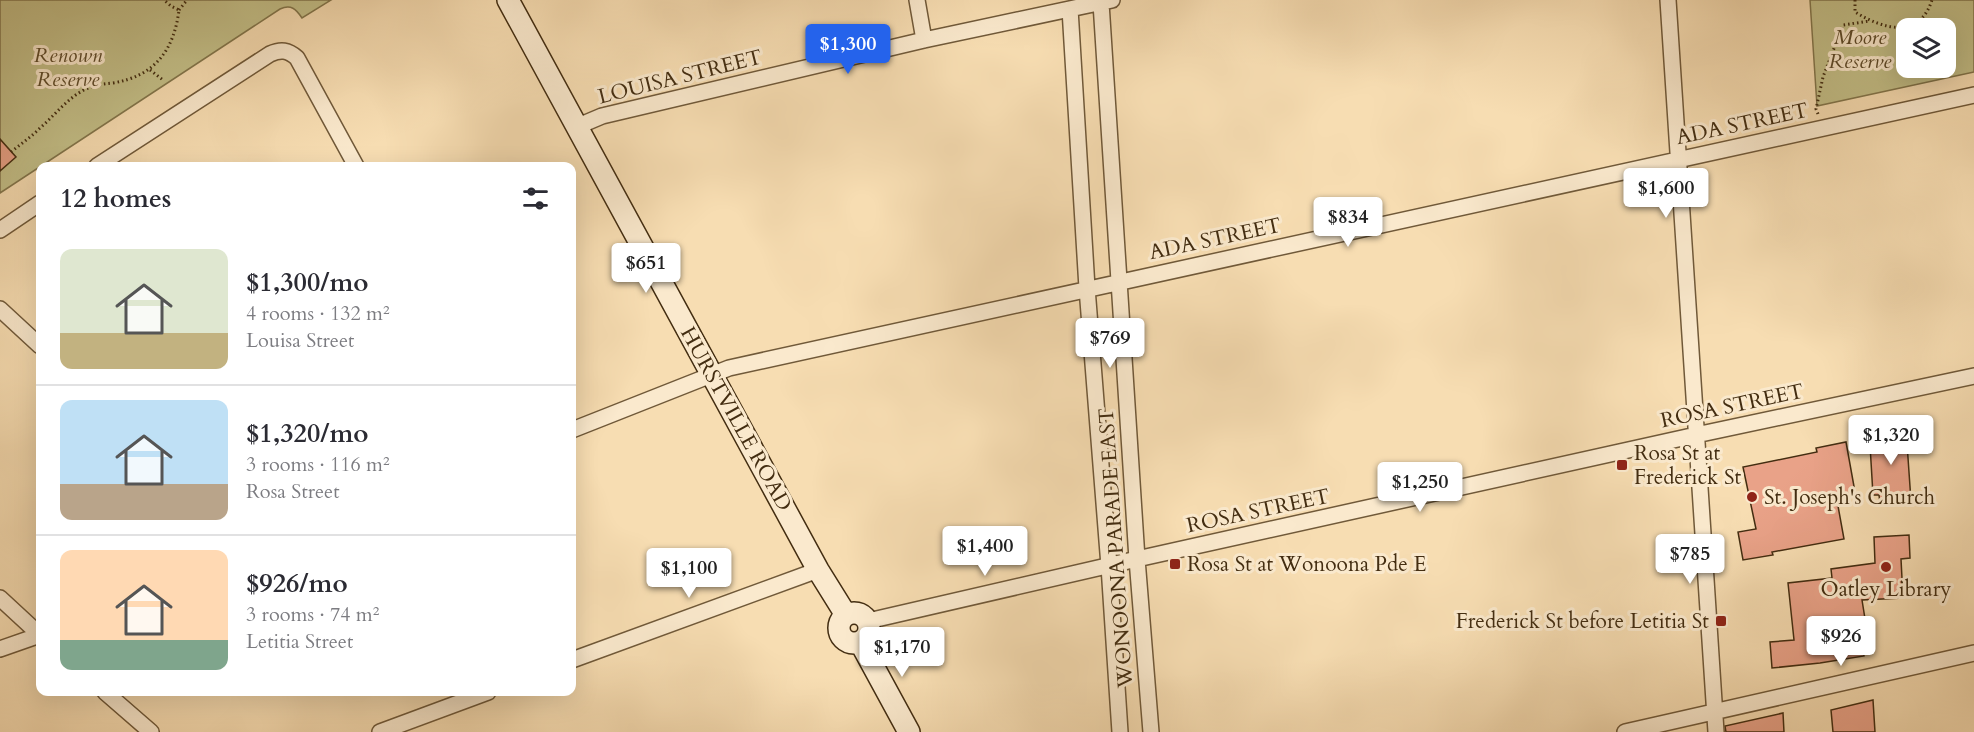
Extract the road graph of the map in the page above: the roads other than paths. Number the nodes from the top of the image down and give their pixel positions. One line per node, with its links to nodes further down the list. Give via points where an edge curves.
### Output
1 (508, 0): 8 (main road, HURSTVILLE ROAD)
2 (917, 0): 6 (street)
3 (1668, 0): 9 (street)
4 (1106, 1): 5 (street, LOUISA STREET); 14 (street, WONOONA PARADE EAST)
5 (1070, 9): 6 (street, LOUISA STREET); 15 (street, WONOONA PARADE EAST)
6 (924, 40): 8 (street, LOUISA STREET, via 602,116)
7 (1974, 95): 9 (street, ADA STREET)
8 (576, 127): 18 (main road, HURSTVILLE ROAD)
9 (1678, 160): 14 (street, ADA STREET); 21 (street)
10 (103, 162): 11 (street, via 270,54 283,50 297,58)
11 (354, 162)
12 (36, 206): 13 (street)
13 (0, 230)
14 (1119, 281): 15 (street, ADA STREET); 22 (street, WONOONA PARADE EAST)
15 (1087, 288): 18 (street, ADA STREET, via 729,368); 23 (street, WONOONA PARADE EAST)
16 (0, 309): 17 (street)
17 (36, 342)
18 (712, 376): 20 (street, ADA STREET); 24 (main road, HURSTVILLE ROAD)
19 (1974, 376): 21 (street, ROSA STREET)
20 (576, 428)
21 (1696, 435): 22 (street, ROSA STREET); 36 (street)
22 (1137, 559): 23 (street, ROSA STREET); 41 (street, WONOONA PARADE EAST)
23 (1109, 566): 27 (street, ROSA STREET); 40 (street, WONOONA PARADE EAST)
24 (818, 570): 26 (main road, HURSTVILLE ROAD); 33 (street)
25 (0, 600): 28 (street)
26 (846, 615): 27 (main road, via 856,613); 30 (main road, via 839,628 842,637 850,643)
27 (868, 621): 30 (main road, via 869,631)
28 (36, 632)
29 (36, 636): 31 (street)
30 (860, 642): 39 (main road)
31 (0, 649)
32 (1974, 653): 36 (street)
33 (576, 659)
34 (110, 696): 37 (street)
35 (477, 696): 38 (street)
36 (1714, 711): 42 (street); 43 (street)
37 (151, 732)
38 (380, 732)
39 (909, 732)
40 (1120, 732)
41 (1151, 732)
42 (1625, 732)
43 (1716, 732)

